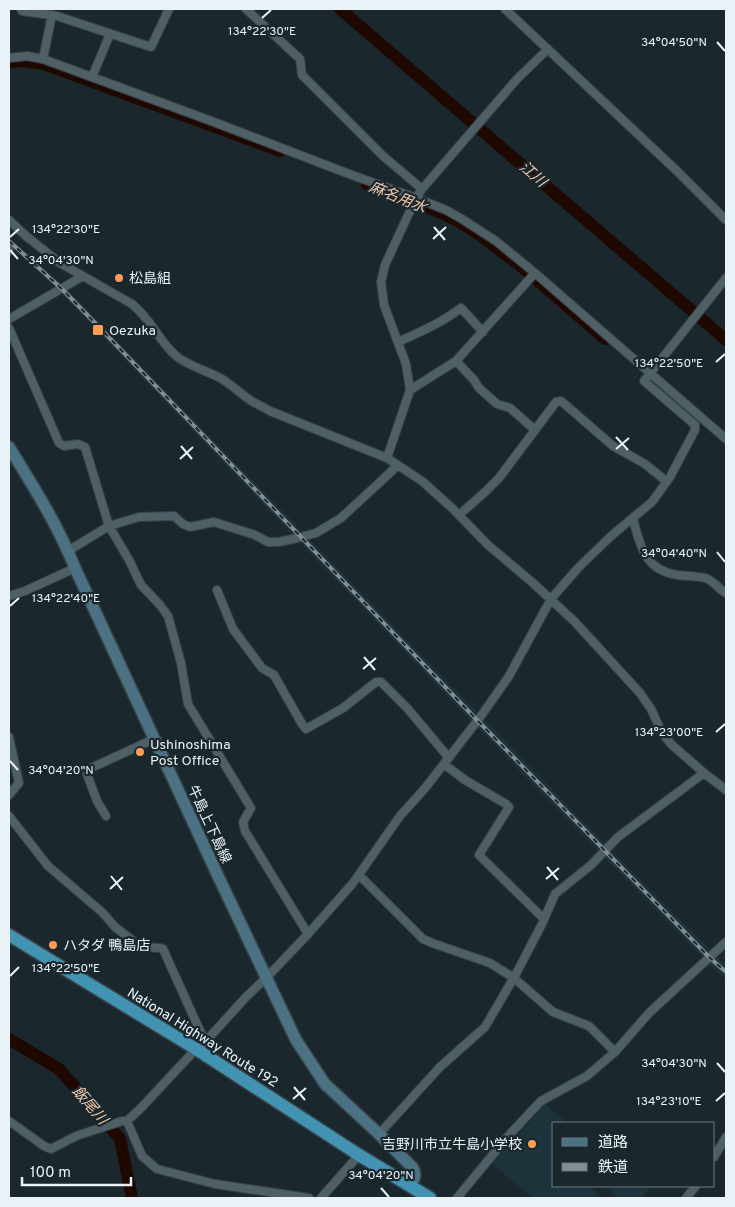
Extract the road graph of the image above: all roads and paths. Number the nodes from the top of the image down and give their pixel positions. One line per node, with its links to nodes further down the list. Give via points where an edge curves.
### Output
1 (21, 9): 5 (street)
2 (169, 9): 6 (street, via 151,47)
3 (246, 9): 11 (street, via 300,59 302,75 382,155)
4 (505, 9): 7 (street)
5 (52, 15): 6 (street); 9 (street)
6 (110, 34): 10 (street)
7 (548, 49): 11 (street, via 517,79); 14 (street)
8 (9, 58): 9 (street, via 27,56)
9 (44, 59): 10 (street)
10 (92, 77): 12 (street)
11 (422, 189): 12 (street)
12 (415, 201): 16 (street, via 446,210 476,227); 21 (street, via 385,264 381,282 384,304)
13 (9, 220): 15 (street, via 60,263)
14 (726, 220)
15 (83, 276): 18 (street); 28 (street, via 140,310 163,342 182,360 222,380 270,411)
16 (533, 276): 20 (street); 23 (street)
17 (726, 278): 23 (street)
18 (9, 320)
19 (9, 328): 33 (street, via 59,443 85,447)
20 (483, 332): 21 (street, via 461,308 448,318); 22 (street)
21 (398, 342): 24 (street)
22 (456, 361): 24 (street); 25 (street, via 497,404 510,408)
23 (648, 375): 26 (street); 30 (street, via 644,380 695,425)
24 (410, 390): 28 (street)
25 (535, 430): 30 (street, via 556,402 561,401 613,446); 31 (street, via 499,478)
26 (726, 439)
27 (9, 447): 34 (main road, 牛島上下島線)
28 (387, 458): 29 (street)
29 (398, 464): 31 (street); 33 (street, via 336,522 316,533 279,542 268,542 214,522 190,527 174,516 139,517)
30 (666, 481): 32 (street, via 652,502)
31 (459, 515): 39 (street, via 488,545)
32 (633, 518): 37 (street, via 643,550 653,566 671,574 708,579); 39 (street, via 578,568)
33 (108, 526): 34 (street); 50 (street, via 140,585 168,616 188,704 251,808 243,822 244,831)
34 (68, 551): 35 (main road, 牛島上下島線)
35 (75, 568): 38 (street); 41 (main road, 牛島上下島線)
36 (217, 590): 42 (street, via 233,629 262,668 274,676 306,729 343,708 376,682 381,682 408,710)
37 (726, 593)
38 (9, 596)
39 (551, 599): 42 (street, via 509,676); 43 (street, via 640,693 671,744)
40 (9, 736): 45 (street, via 19,783)
41 (154, 739): 47 (street, via 91,768 86,774 96,801); 53 (main road, 牛島上下島線)
42 (446, 761): 48 (street, via 400,816); 49 (street, via 465,780 509,807 479,855)
43 (704, 773): 44 (street); 49 (street, via 618,837 592,864 555,894)
44 (726, 790)
45 (9, 795)
46 (9, 816): 55 (street, via 48,866 103,913 114,927 141,948 163,949)
47 (106, 816)
48 (358, 875): 50 (street); 54 (street, via 423,939 490,963)
49 (544, 919): 54 (street)
50 (308, 934): 53 (street)
51 (9, 935): 55 (highway, National Highway Route 192)
52 (726, 942): 56 (street, via 649,1013)
53 (267, 977): 55 (street); 59 (main road, 牛島上下島線, via 296,1040 325,1084)
54 (514, 978): 56 (street, via 553,1012 589,1026); 59 (street, via 485,1027 440,1067)
55 (201, 1045): 58 (street, via 147,1102); 61 (highway, National Highway Route 192)
56 (615, 1052): 68 (street, via 587,1076 541,1101)
57 (9, 1121): 58 (street, via 52,1149 80,1135)
58 (124, 1121): 65 (street, via 142,1156 157,1169 215,1184)
59 (379, 1134): 63 (main road, 牛島上下島線, via 413,1168 415,1177)
60 (726, 1137): 62 (street)
61 (359, 1155): 63 (highway, National Highway Route 192); 66 (street)
62 (715, 1155)
63 (410, 1186): 67 (highway, National Highway Route 192)
64 (695, 1187): 69 (street)
65 (309, 1198)
66 (321, 1198)
67 (430, 1198)
68 (457, 1198)
69 (686, 1198)

